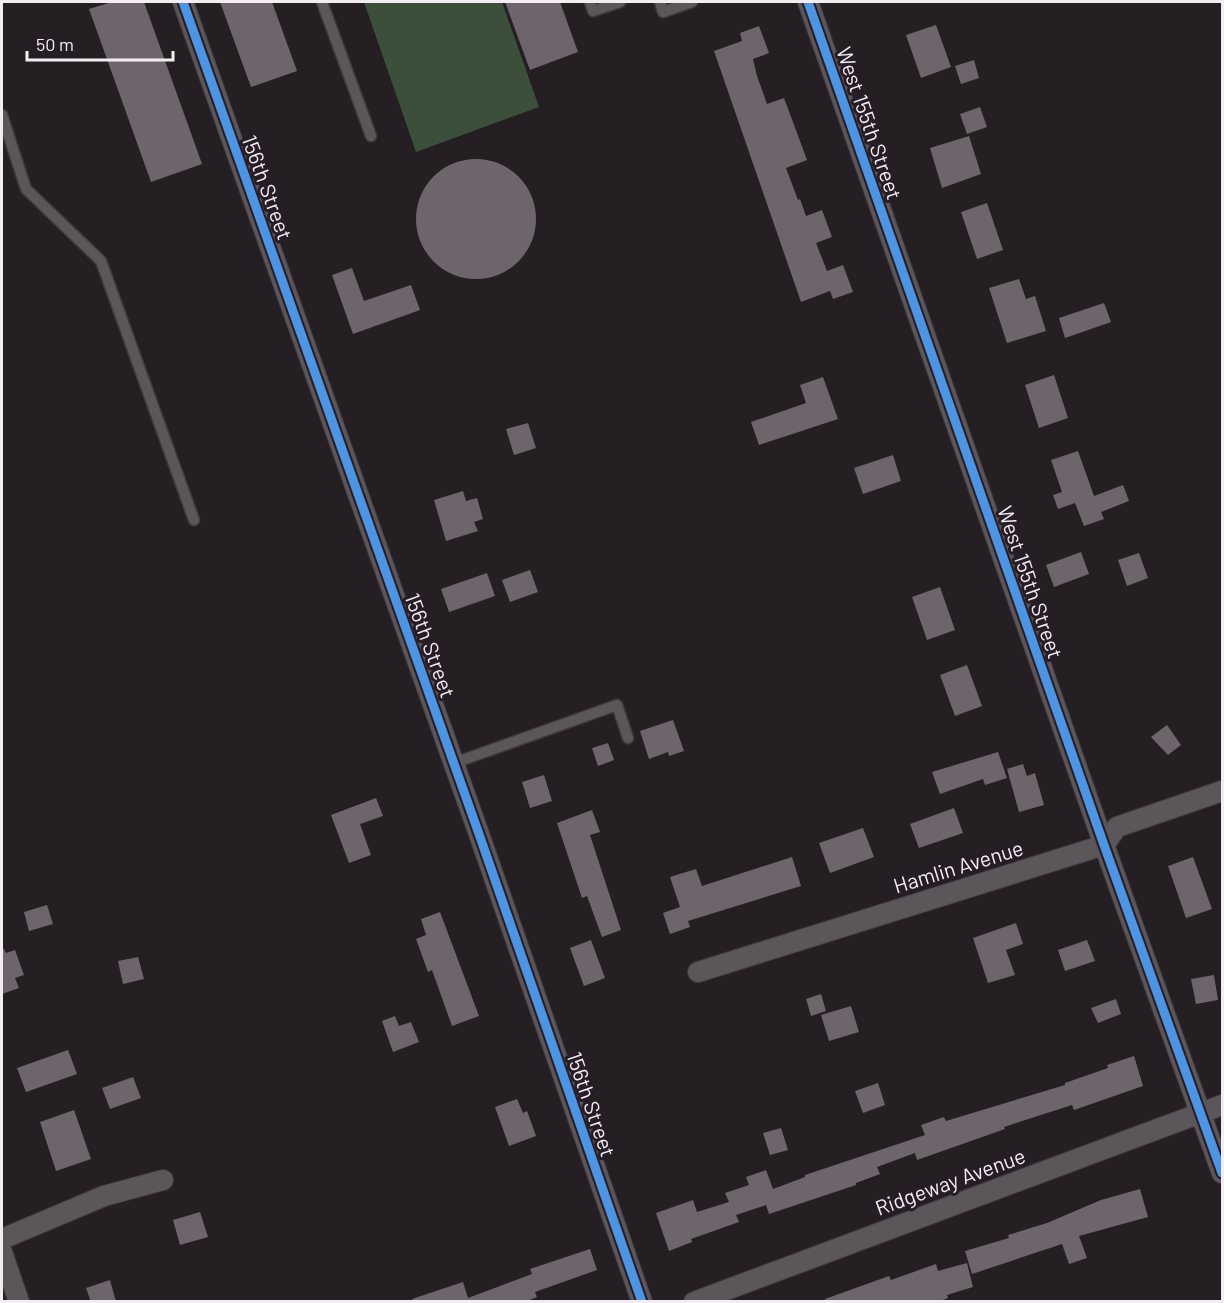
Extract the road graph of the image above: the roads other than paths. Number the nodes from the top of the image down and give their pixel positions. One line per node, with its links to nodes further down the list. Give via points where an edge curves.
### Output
1 (183, 2): 12 (street, 156th Street)
2 (322, 2): 9 (lane)
3 (590, 2): 4 (lane, via 593,11)
4 (620, 2)
5 (660, 2): 6 (lane, via 663,12)
6 (692, 2)
7 (808, 2): 14 (street, West 155th Street)
8 (2, 115): 10 (lane, via 26,189 101,261)
9 (371, 136)
10 (194, 520)
11 (628, 738): 12 (lane, via 617,705)
12 (454, 763): 23 (street, 156th Street)
13 (1222, 791): 14 (street, Hamlin Avenue, via 1117,827)
14 (1104, 845): 15 (street, Hamlin Avenue); 17 (street, West 155th Street)
15 (698, 972)
16 (1222, 1105): 17 (street, Ridgeway Avenue)
17 (1201, 1112): 18 (street, West 155th Street); 24 (street, Ridgeway Avenue)
18 (1222, 1173)
19 (163, 1180): 20 (street, via 104,1196)
20 (2, 1239)
21 (2, 1252): 22 (street)
22 (19, 1302)
23 (642, 1302)
24 (694, 1302)

